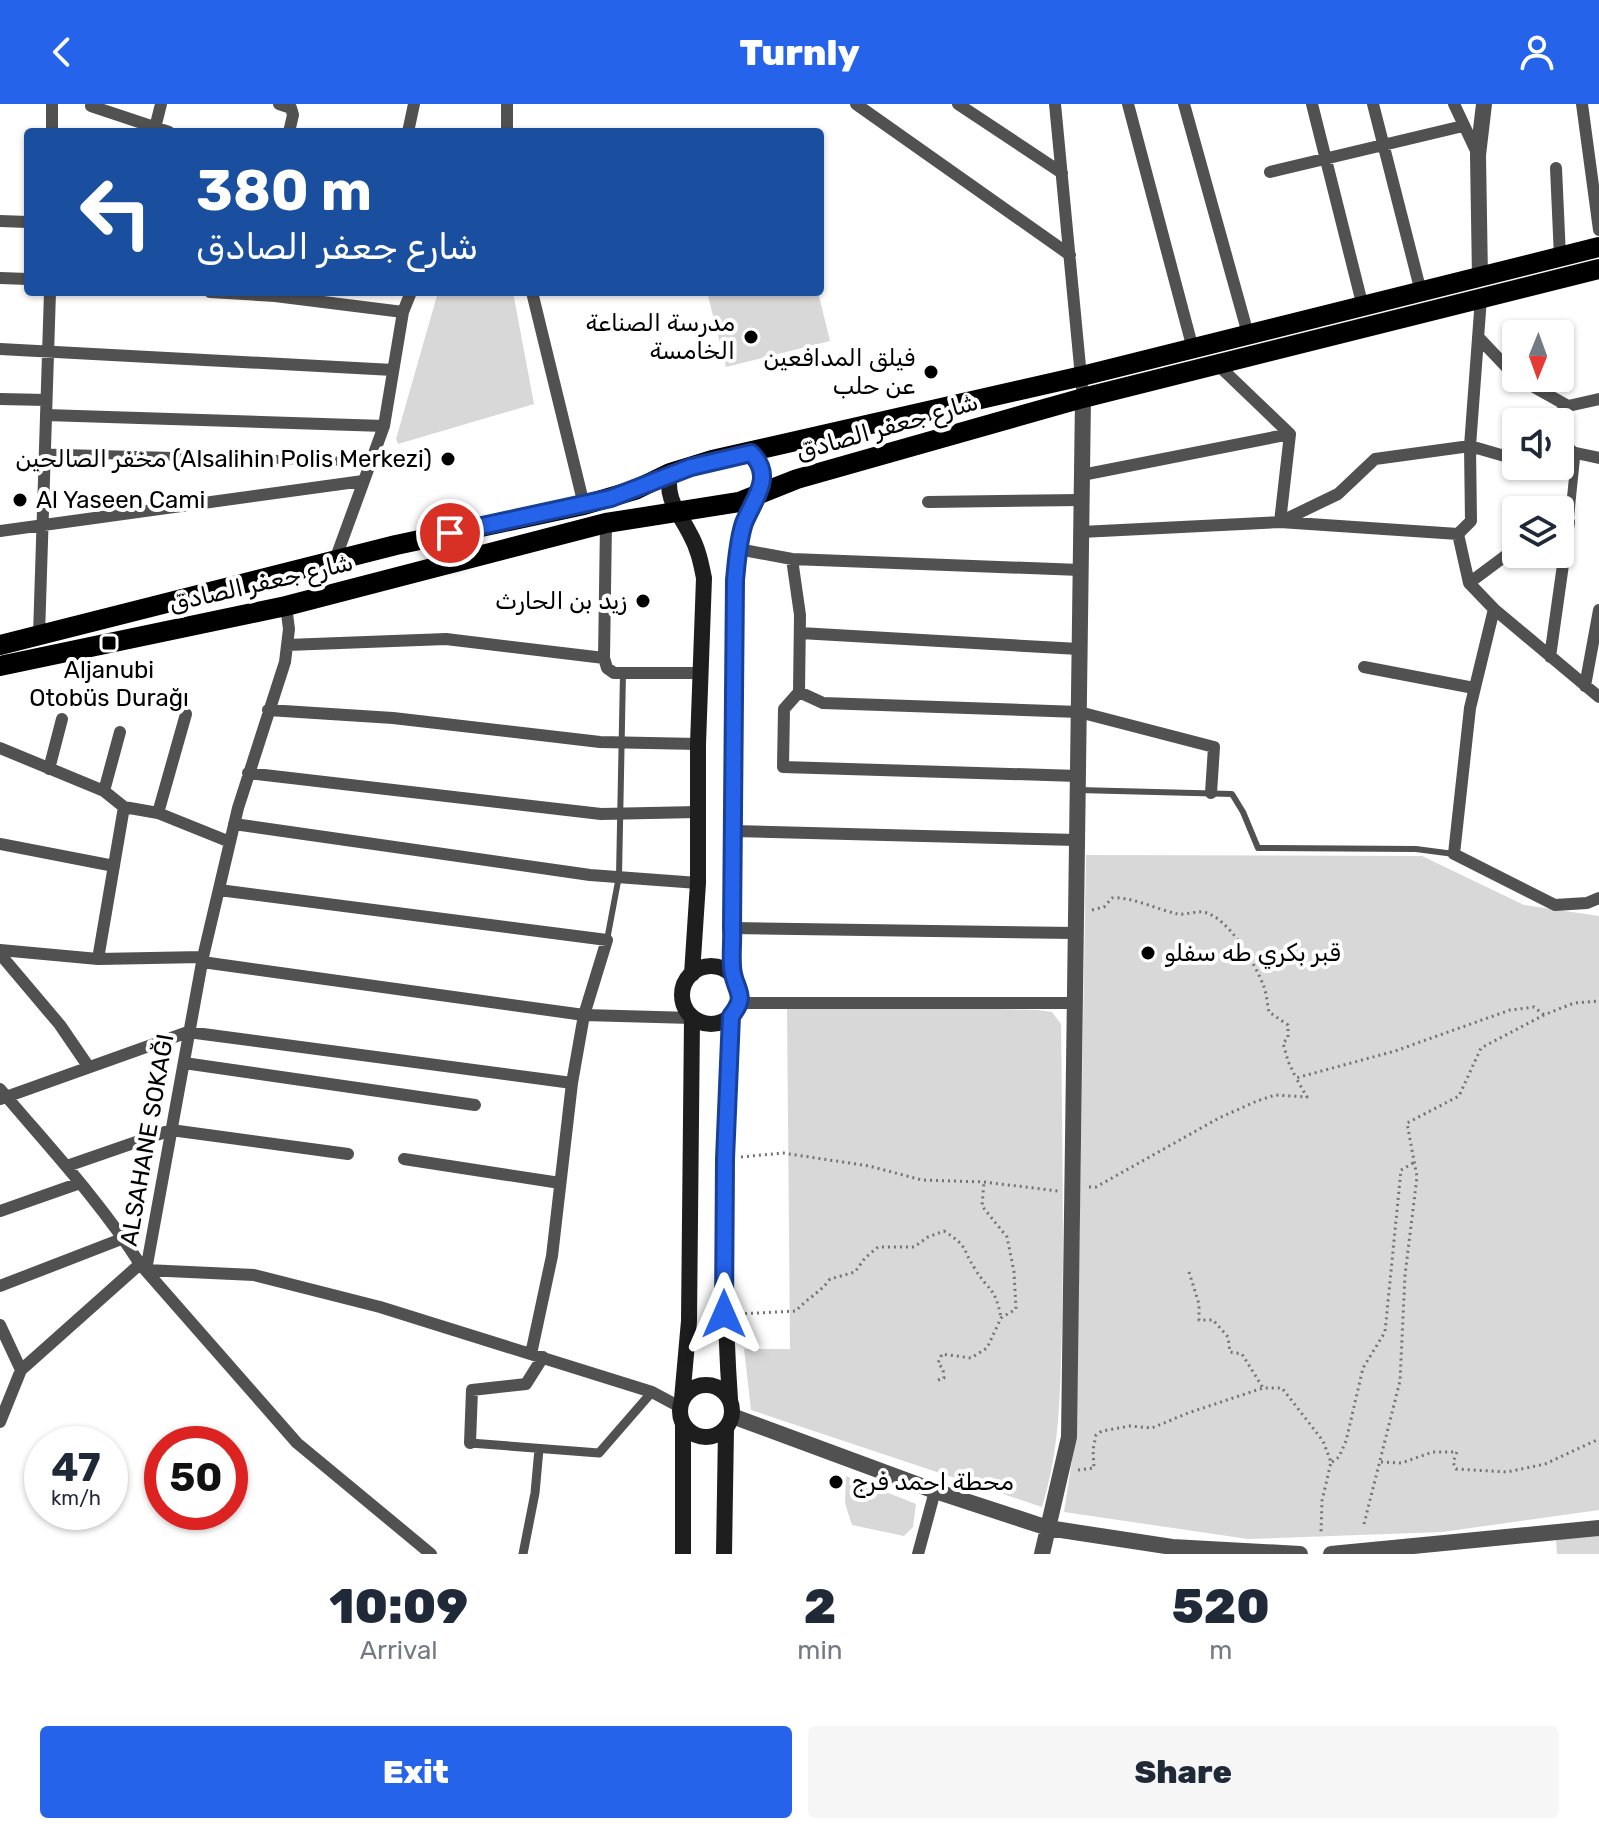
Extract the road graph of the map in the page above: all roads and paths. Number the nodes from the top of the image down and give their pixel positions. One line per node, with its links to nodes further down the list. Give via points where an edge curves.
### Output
1 (52, 104): 18 (street)
2 (161, 104): 19 (street)
3 (279, 104): 20 (street, via 291,108)
4 (414, 104): 21 (street)
5 (507, 104): 22 (street)
6 (856, 104): 33 (street)
7 (958, 104): 28 (street)
8 (1055, 104): 28 (street)
9 (1128, 104): 49 (street)
10 (1184, 104): 46 (street)
11 (1312, 104): 25 (street)
12 (1373, 104): 23 (street)
13 (1454, 104): 17 (street)
14 (1484, 104): 24 (street)
15 (1582, 104): 31 (street)
16 (91, 106): 19 (street)
17 (1463, 126): 23 (street); 24 (street)
18 (52, 128)
19 (155, 128)
20 (290, 128)
21 (409, 128)
22 (507, 128)
23 (1384, 146): 25 (street); 39 (street)
24 (1478, 155): 38 (street)
25 (1326, 160): 27 (street); 44 (street)
26 (1556, 168): 34 (street)
27 (1270, 172)
28 (1062, 173): 33 (street)
29 (0, 221): 30 (street)
30 (24, 222)
31 (1599, 230)
32 (1599, 247): 34 (main road, شارع جعفر الصادق)
33 (1070, 255): 54 (street)
34 (1560, 257): 38 (main road, شارع جعفر الصادق)
35 (1599, 269): 38 (main road, شارع جعفر الصادق)
36 (0, 278): 37 (street)
37 (24, 279)
38 (1480, 288): 39 (main road, شارع جعفر الصادق); 47 (street); 52 (main road, شارع جعفر الصادق)
39 (1421, 292): 44 (main road, شارع جعفر الصادق)
40 (50, 296): 50 (street)
41 (289, 296): 45 (street)
42 (409, 296): 45 (street)
43 (533, 296): 79 (street)
44 (1363, 307): 46 (main road, شارع جعفر الصادق)
45 (403, 312): 53 (street)
46 (1248, 334): 49 (main road, شارع جعفر الصادق)
47 (1478, 337): 51 (street); 65 (street)
48 (0, 349): 50 (street)
49 (1193, 349): 54 (main road, شارع جعفر الصادق)
50 (47, 351): 53 (street); 59 (street)
51 (1502, 362)
52 (1218, 365): 56 (main road, شارع جعفر الصادق); 64 (street)
53 (393, 370): 63 (street)
54 (1082, 376): 56 (street); 67 (main road, شارع جعفر الصادق)
55 (1543, 392): 60 (street)
56 (1083, 398): 73 (street); 75 (main road, شارع جعفر الصادق, via 797,479)
57 (0, 399): 59 (street)
58 (1599, 399): 60 (street)
59 (46, 400): 62 (street)
60 (1568, 406): 61 (street)
61 (1566, 408)
62 (46, 415): 63 (street); 66 (street)
63 (384, 426): 71 (street)
64 (1290, 434): 73 (street); 81 (street)
65 (1470, 446): 69 (street); 81 (street, via 1375,459 1338,494); 86 (street, via 1471,521)
66 (44, 453): 71 (street); 83 (street)
67 (751, 453): 72 (main road, شارع جعفر الصادق); 75 (main road, via 762,472)
68 (1576, 453): 70 (street); 76 (street)
69 (1502, 455)
70 (1599, 458)
71 (370, 462): 74 (street)
72 (670, 473): 79 (main road, شارع جعفر الصادق); 80 (main road, via 668,493)
73 (1082, 475): 77 (street)
74 (363, 481): 83 (street); 90 (street)
75 (758, 495): 80 (main road, شارع جعفر الصادق, via 718,507); 87 (main road)
76 (1569, 496)
77 (1081, 500): 78 (street); 85 (street)
78 (928, 502)
79 (584, 505): 90 (main road, شارع جعفر الصادق)
80 (675, 511): 82 (main road, شارع جعفر الصادق); 107 (main road, via 690,533 704,578)
81 (1280, 522): 85 (street); 86 (street)
82 (606, 523): 94 (main road, شارع جعفر الصادق); 103 (street)
83 (43, 524): 84 (street); 98 (street)
84 (0, 531)
85 (1081, 532): 92 (street)
86 (1458, 534): 93 (street)
87 (738, 549): 89 (street); 130 (main road)
88 (1502, 558): 93 (street)
89 (792, 559): 92 (street); 97 (street)
90 (335, 560): 98 (main road, شارع جعفر الصادق)
91 (1560, 568): 102 (street)
92 (1080, 570): 101 (street)
93 (1469, 583): 95 (street)
94 (286, 606): 100 (street); 104 (main road, شارع جعفر الصادق)
95 (1494, 609): 102 (street); 109 (street)
96 (1599, 610): 108 (street)
97 (800, 633): 101 (street); 110 (street)
98 (39, 635): 99 (main road, شارع جعفر الصادق)
99 (0, 645)
100 (287, 645): 103 (street, via 446,639); 112 (street)
101 (1079, 649): 113 (street)
102 (1550, 657): 108 (street)
103 (604, 658): 106 (street, via 607,668)
104 (0, 666)
105 (1364, 667): 109 (street)
106 (623, 673): 107 (street); 117 (lane)
107 (700, 673): 118 (main road)
108 (1585, 686): 111 (street)
109 (1474, 688): 134 (street)
110 (799, 692): 113 (street, via 823,703); 122 (street, via 784,709 783,767)
111 (1599, 697)
112 (268, 710): 117 (street); 121 (street)
113 (1079, 712): 122 (street); 124 (street, via 1214,747)
114 (186, 714): 127 (street)
115 (62, 719): 120 (street)
116 (120, 732): 123 (street)
117 (622, 742): 118 (street); 128 (lane)
118 (698, 744): 126 (main road)
119 (0, 748): 120 (street)
120 (49, 769): 123 (street)
121 (248, 773): 128 (street); 129 (street)
122 (1078, 783): 124 (lane); 131 (street)
123 (104, 791): 125 (street)
124 (1211, 793): 134 (lane, via 1232,794 1258,848)
125 (124, 807): 127 (street); 135 (street)
126 (698, 812): 128 (street); 137 (main road)
127 (158, 813): 132 (street)
128 (620, 814): 136 (lane)
129 (234, 824): 132 (street); 136 (street)
130 (733, 831): 131 (street); 141 (main road)
131 (1077, 840): 140 (street)
132 (230, 842): 138 (street)
133 (0, 844): 135 (street)
134 (1454, 854): 139 (street, via 1555,905)
135 (114, 866): 145 (street)
136 (619, 876): 137 (street); 143 (lane)
137 (698, 883): 147 (main road)
138 (219, 890): 143 (street); 146 (street)
139 (1599, 898)
140 (1076, 910): 142 (street); 158 (path, via 1094,910 1124,897 1146,907 1219,918 1264,987 1269,1012 1288,1025 1283,1043)
141 (732, 928): 142 (street); 148 (main road)
142 (1076, 933): 150 (street)
143 (607, 940): 152 (street)
144 (0, 952): 145 (street); 157 (street)
145 (98, 959): 146 (street)
146 (203, 959): 152 (street); 155 (street)
147 (692, 974): 148 (main road, via 718,967); 154 (main road, via 683,991)
148 (733, 977): 151 (main road, via 738,985)
149 (1599, 1001): 153 (path, via 1574,1003)
150 (1075, 1003): 151 (street); 171 (street)
151 (735, 1010): 154 (main road, via 716,1024); 165 (main road)
152 (584, 1015): 154 (street); 159 (street)
153 (1544, 1015): 158 (path, via 1534,1007 1510,1010 1395,1051); 166 (path, via 1481,1048 1459,1096 1407,1123)
154 (692, 1018): 186 (main road, via 689,1321)
155 (188, 1032): 156 (street); 157 (street); 159 (street)
156 (184, 1063): 161 (street); 162 (street)
157 (88, 1066): 160 (street)
158 (1296, 1078): 171 (path, via 1307,1097 1275,1095 1257,1101 1096,1187)
159 (572, 1083): 170 (street)
160 (2, 1095): 167 (street)
161 (475, 1105)
162 (171, 1130): 163 (street); 167 (street); 174 (street)
163 (348, 1154)
164 (404, 1159): 170 (street)
165 (725, 1159): 168 (path, via 783,1153 922,1180); 177 (main road)
166 (1413, 1163): 193 (path, via 1401,1170 1385,1332 1363,1368 1346,1441); 194 (path, via 1417,1177 1400,1381)
167 (67, 1166): 169 (street)
168 (984, 1182): 171 (path, via 1051,1192); 178 (path, via 982,1206 1007,1237 1014,1272 1016,1309)
169 (80, 1183): 172 (street); 173 (street)
170 (560, 1183): 180 (street)
171 (1073, 1189): 195 (street, via 1069,1437)
172 (0, 1211)
173 (124, 1238): 174 (street); 176 (street)
174 (143, 1267): 180 (street, via 254,1275); 181 (street); 201 (street, via 297,1443)
175 (1189, 1272): 183 (path, via 1199,1320 1213,1320 1228,1337 1230,1352 1242,1354)
176 (0, 1286)
177 (724, 1314): 178 (path, via 796,1311 830,1279 855,1272 878,1247 914,1247 944,1231 964,1244 977,1273 997,1295); 187 (main road)
178 (1001, 1318): 182 (path, via 987,1348 971,1358 942,1354 938,1363 944,1378)
179 (0, 1325): 181 (street)
180 (537, 1356): 184 (street); 191 (street, via 526,1384 472,1390)
181 (21, 1370): 185 (street)
182 (938, 1380)
183 (1263, 1388): 193 (path, via 1282,1388 1323,1441); 195 (path, via 1152,1428 1102,1431 1096,1435 1094,1468)
184 (652, 1392): 186 (street); 192 (street, via 599,1453)
185 (6, 1396): 188 (street)
186 (681, 1403): 187 (main road, via 694,1387 710,1385 725,1392); 189 (main road)
187 (729, 1415): 189 (main road, via 706,1437); 196 (street); 204 (main road)
188 (0, 1422)
189 (683, 1424): 203 (main road)
190 (1599, 1439): 194 (path, via 1545,1464 1507,1472 1456,1469 1457,1452)
191 (470, 1443): 192 (street)
192 (539, 1449): 202 (street)
193 (1331, 1462): 200 (path)
194 (1380, 1462): 197 (path)
195 (1062, 1468): 198 (street)
196 (935, 1491): 198 (street); 205 (street)
197 (1364, 1524)
198 (1048, 1528): 206 (street); 207 (street, via 1172,1547)
199 (1599, 1528): 208 (street)
200 (1321, 1532)
201 (431, 1554)
202 (523, 1554)
203 (683, 1554)
204 (724, 1554)
205 (918, 1554)
206 (1042, 1554)
207 (1300, 1554)
208 (1331, 1554)

